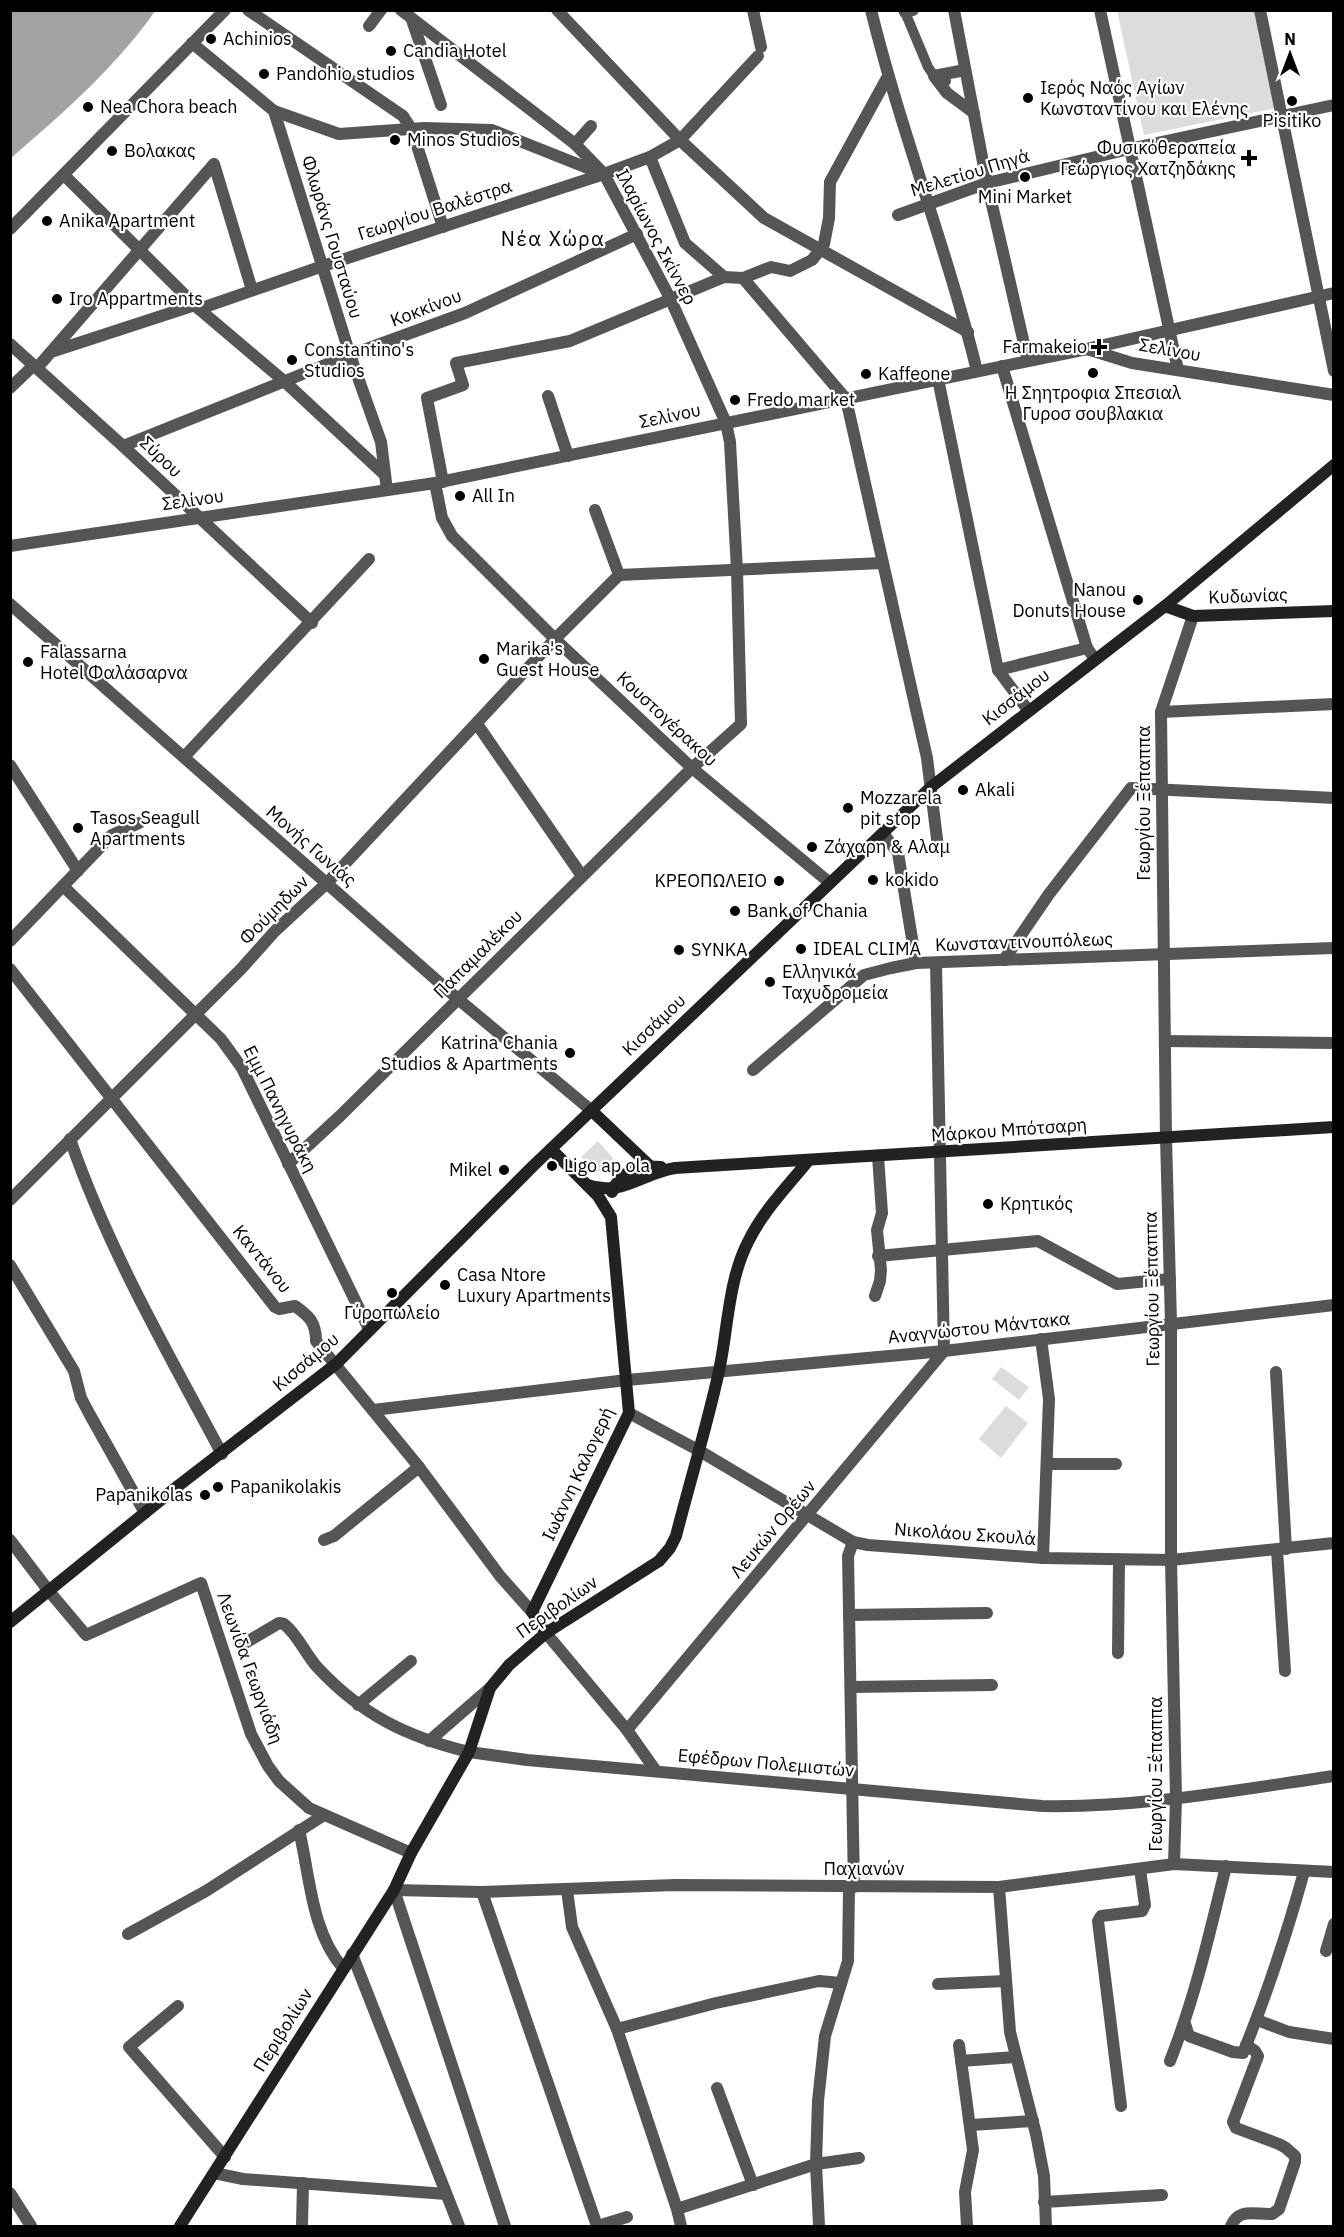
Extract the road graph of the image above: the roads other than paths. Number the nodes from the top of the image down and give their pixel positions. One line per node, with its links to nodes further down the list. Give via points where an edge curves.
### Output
1 (225, 10): 14 (street)
2 (248, 10): 24 (street, via 403,116)
3 (381, 10): 13 (street)
4 (401, 10): 12 (street, Ιλαρίωνος Σκίννερ)
5 (557, 10): 25 (street)
6 (753, 10): 25 (street, Γεωργίου Βαλέστρα, via 759,51)
7 (871, 10): 16 (street)
8 (954, 10): 15 (street)
9 (1100, 10): 27 (street)
10 (1260, 10): 22 (street)
11 (908, 11): 17 (street)
12 (412, 19): 18 (street); 26 (street, Ιλαρίωνος Σκίννερ)
13 (369, 26)
14 (192, 43): 20 (street); 30 (street)
15 (965, 70): 17 (street); 21 (street)
16 (887, 78): 32 (street); 38 (street, via 830,182 829,218)
17 (940, 79): 21 (street, via 947,93)
18 (441, 105)
19 (1334, 105): 22 (street, Μελετίου Πηγά)
20 (273, 111): 24 (street, via 339,134); 39 (street, Φλωράνς Γουσταύου)
21 (974, 113): 31 (street)
22 (1283, 115): 27 (street, Μελετίου Πηγά); 45 (street)
23 (591, 126): 26 (street)
24 (412, 130): 29 (street, via 492,130); 34 (street)
25 (680, 140): 28 (street, Γεωργίου Βαλέστρα); 38 (street, via 764,218)
26 (574, 144): 29 (street, Ιλαρίωνος Σκίννερ)
27 (1130, 149): 31 (street, Μελετίου Πηγά); 47 (street)
28 (650, 157): 29 (street, Γεωργίου Βαλέστρα); 40 (street, via 685,243)
29 (604, 174): 34 (street, Γεωργίου Βαλέστρα); 36 (street, Ιλαρίωνος Σκίννερ)
30 (64, 175): 35 (street); 37 (street)
31 (987, 183): 32 (street, Μελετίου Πηγά); 53 (street)
32 (929, 203): 33 (street, Μελετίου Πηγά); 48 (street)
33 (898, 215)
34 (443, 227): 39 (street, Γεωργίου Βαλέστρα)
35 (10, 229)
36 (636, 234): 44 (street, Ιλαρίωνος Σκίννερ); 52 (street, Κοκκίνου, via 465,313)
37 (139, 250): 42 (street, via 212,165 216,166); 46 (street); 51 (street)
38 (820, 250): 41 (street, via 812,260 790,271 771,267); 48 (street)
39 (323, 266): 42 (street, Γεωργίου Βαλέστρα); 52 (street, Φλωράνς Γουσταύου)
40 (724, 277): 41 (street); 44 (street)
41 (743, 278): 64 (street)
42 (252, 290): 46 (street, Γεωργίου Βαλέστρα)
43 (1334, 293): 45 (street)
44 (670, 298): 65 (street, Ιλαρίωνος Σκίννερ); 70 (street, Κουστογέρακου, via 570,341 456,363 463,385 427,398)
45 (1318, 298): 47 (street); 58 (street)
46 (197, 307): 51 (street, Γεωργίου Βαλέστρα); 60 (street)
47 (1168, 329): 50 (street); 56 (street)
48 (968, 332): 57 (street)
49 (10, 344): 55 (street, Σύρου)
50 (1087, 349): 53 (street, Σελίνου); 56 (street, Σελίνου, via 1132,363)
51 (52, 352): 55 (street)
52 (350, 355): 60 (street, Κοκκίνου); 69 (street, Φλωράνς Γουσταύου, via 381,442)
53 (1028, 361): 54 (street, Σελίνου)
54 (1002, 366): 57 (street, Σελίνου); 85 (street)
55 (35, 367): 61 (street); 66 (street, Σύρου)
56 (1178, 370): 62 (street, Σελίνου)
57 (977, 371): 59 (street, Σελίνου)
58 (1334, 371)
59 (938, 380): 64 (street, Σελίνου); 87 (street)
60 (284, 381): 66 (street, Κοκκίνου); 69 (street)
61 (10, 388)
62 (1334, 395)
63 (548, 396): 67 (street)
64 (846, 399): 65 (street, Σελίνου); 76 (street)
65 (726, 423): 67 (street, Σελίνου); 77 (street, Ιλαρίωνος Σκίννερ)
66 (123, 446): 73 (street, Σύρου)
67 (568, 456): 70 (street, Σελίνου)
68 (1334, 465): 80 (main road, Κισσάμου)
69 (384, 474): 71 (street, Φλωράνς Γουσταύου)
70 (439, 482): 71 (street, Σελίνου); 84 (street, Κουστογέρακου, via 442,518 452,536)
71 (387, 490): 73 (street, Σελίνου)
72 (595, 510): 78 (street)
73 (199, 518): 74 (street, Σελίνου); 83 (street, Σύρου)
74 (10, 546)
75 (369, 559): 83 (street)
76 (882, 563): 77 (street); 95 (street)
77 (737, 570): 78 (street); 94 (street, Παπαμαλέκου, via 741,724)
78 (619, 575): 84 (street, Φούμηδων)
79 (10, 604): 92 (street, Μονής Γωνιάς)
80 (1165, 606): 82 (main road, Κυδωνίας); 86 (main road, Κισσάμου)
81 (1334, 611): 82 (main road, Κυδωνίας)
82 (1193, 616): 90 (street, Γεωργίου Ξέπαππα)
83 (312, 623): 92 (street)
84 (555, 639): 91 (street, Φούμηδων); 94 (street, Κουστογέρακου)
85 (1087, 648): 86 (street); 87 (street, Κισσάμου)
86 (1095, 660): 89 (main road, Κισσάμου)
87 (998, 670): 89 (street)
88 (1334, 704): 90 (street)
89 (1028, 710): 95 (main road, Κισσάμου)
90 (1161, 712): 96 (street, Γεωργίου Ξέπαππα)
91 (477, 724): 102 (street); 103 (street, Φούμηδων)
92 (184, 757): 103 (street, Μονής Γωνιάς)
93 (10, 765): 101 (street)
94 (692, 768): 102 (street, Παπαμαλέκου); 104 (street, Κουστογέρακου)
95 (931, 787): 99 (main road, Κισσάμου); 100 (street)
96 (1161, 789): 97 (street); 108 (street, Γεωργίου Ξέπαππα); 109 (street, via 1131,788 1049,894)
97 (1334, 798)
98 (139, 823): 101 (street, via 112,835)
99 (883, 833): 104 (main road, Κισσάμου); 110 (street, via 898,853)
100 (939, 847)
101 (78, 871): 105 (street)
102 (582, 876): 113 (street, Παπαμαλέκου)
103 (327, 883): 113 (street, Μονής Γωνιάς); 114 (street, Φούμηδων)
104 (830, 883): 119 (main road, Κισσάμου)
105 (63, 886): 106 (street); 114 (street, Εμμ Πανηγυράκη)
106 (10, 941)
107 (1334, 948): 108 (street, Κωνσταντινουπόλεως)
108 (1163, 955): 109 (street, Κωνσταντινουπόλεως); 115 (street, Γεωργίου Ξέπαππα)
109 (1004, 960): 111 (street, Κωνσταντινουπόλεως)
110 (916, 963): 111 (street, Κωνσταντινουπόλεως); 117 (street, Κωνσταντινουπόλεως, via 864,975)
111 (936, 963): 124 (street)
112 (10, 969): 118 (street, Καντάνου)
113 (458, 999): 119 (street, Μονής Γωνιάς); 127 (street, Παπαμαλέκου)
114 (195, 1014): 118 (street, Φούμηδων); 127 (street, Εμμ Πανηγυράκη, via 221,1039 242,1068)
115 (1165, 1041): 116 (street); 121 (street, Γεωργίου Ξέπαππα)
116 (1334, 1043)
117 (753, 1070)
118 (111, 1100): 122 (street, Φούμηδων); 144 (street, Καντάνου, via 275,1307 295,1306 309,1316 316,1341)
119 (591, 1111): 123 (main road, Κισσάμου); 128 (main road)
120 (1334, 1127): 121 (main road, Μάρκου Μπότσαρη)
121 (1166, 1138): 124 (main road, Μάρκου Μπότσαρη); 137 (street, Γεωργίου Ξέπαππα)
122 (70, 1139): 132 (street, Φούμηδων); 151 (street, via 88,1190 138,1298)
123 (551, 1149): 130 (main road, Ιωάννη Καλογερή); 141 (main road, Κισσάμου)
124 (939, 1153): 125 (main road, Μάρκου Μπότσαρη); 134 (street)
125 (878, 1156): 126 (main road, Μάρκου Μπότσαρη); 135 (street, via 882,1213 877,1230)
126 (808, 1161): 129 (main road, Μάρκου Μπότσαρη); 145 (main road, Περιβολίων, via 776,1198 747,1243 733,1291)
127 (288, 1164): 141 (street, Εμμ Πανηγυράκη)
128 (651, 1167): 129 (main road, Μάρκου Μπότσαρη); 131 (main road, Μάρκου Μπότσαρη, via 627,1172)
129 (686, 1167): 131 (main road, Μάρκου Μπότσαρη, via 653,1172 634,1183)
130 (587, 1185): 131 (main road); 133 (main road, Ιωάννη Καλογερή)
131 (613, 1188): 133 (main road)
132 (10, 1200)
133 (611, 1217): 147 (main road, Ιωάννη Καλογερή)
134 (942, 1249): 135 (street); 137 (street, via 1038,1241 1118,1284); 143 (street)
135 (878, 1256): 138 (street, via 880,1281)
136 (10, 1264): 155 (street, via 74,1371 81,1398)
137 (1170, 1279): 140 (street, Γεωργίου Ξέπαππα)
138 (875, 1296)
139 (1334, 1305): 140 (street, Αναγνώστου Μάντακα)
140 (1171, 1323): 142 (street, Αναγνώστου Μάντακα); 164 (street, Γεωργίου Ξέπαππα)
141 (369, 1329): 144 (main road, Κισσάμου)
142 (1041, 1339): 143 (street, Αναγνώστου Μάντακα); 152 (street, via 1048,1399)
143 (944, 1351): 145 (street, Αναγνώστου Μάντακα); 156 (street, Λευκών Ορέων)
144 (336, 1364): 148 (street, Καντάνου); 151 (main road, Κισσάμου)
145 (719, 1371): 147 (street, Αναγνώστου Μάντακα); 150 (main road, Περιβολίων)
146 (1276, 1372): 161 (street)
147 (627, 1380): 148 (street, Αναγνώστου Μάντακα); 149 (main road, Ιωάννη Καλογερή)
148 (373, 1410): 154 (street, Καντάνου)
149 (629, 1413): 150 (street, Νικολάου Σκουλά); 166 (main road, Ιωάννη Καλογερή)
150 (698, 1450): 156 (street, Νικολάου Σκουλά); 170 (main road, Περιβολίων, via 670,1548 659,1561)
151 (222, 1454): 155 (main road, Κισσάμου)
152 (1047, 1464): 153 (street); 162 (street)
153 (1116, 1464)
154 (419, 1467): 158 (street); 166 (street, Καντάνου, via 500,1576)
155 (145, 1513): 165 (main road, Κισσάμου)
156 (809, 1515): 159 (street, Νικολάου Σκουλά); 179 (street, Λευκών Ορέων)
157 (10, 1540): 165 (street)
158 (324, 1540)
159 (853, 1542): 162 (street, Νικολάου Σκουλά); 168 (street, via 848,1556)
160 (1334, 1543): 161 (street, Νικολάου Σκουλά)
161 (1281, 1550): 164 (street, Νικολάου Σκουλά); 174 (street)
162 (1043, 1558): 163 (street, Νικολάου Σκουλά)
163 (1119, 1560): 164 (street, Νικολάου Σκουλά); 172 (street)
164 (1171, 1560): 185 (street, Γεωργίου Ξέπαππα)
165 (48, 1590): 169 (main road, Κισσάμου); 186 (street, Λεωνίδα Γεωργιάδη, via 86,1635 201,1583 251,1734 279,1781 309,1808)
166 (532, 1612): 170 (main road)
167 (987, 1613): 168 (street)
168 (849, 1615): 176 (street)
169 (10, 1622)
170 (546, 1633): 177 (main road, Περιβολίων, via 509,1665); 179 (street)
171 (245, 1643): 178 (street, Εφέδρων Πολεμιστών, via 279,1623 284,1624 315,1664)
172 (1118, 1653)
173 (411, 1661): 178 (street)
174 (1285, 1671)
175 (992, 1685): 176 (street)
176 (851, 1686): 184 (street)
177 (490, 1688): 180 (street); 181 (main road, Περιβολίων)
178 (358, 1705): 180 (street, Εφέδρων Πολεμιστών, via 386,1723)
179 (627, 1730): 182 (street)
180 (429, 1741): 181 (street, Εφέδρων Πολεμιστών)
181 (469, 1752): 182 (street, Εφέδρων Πολεμιστών); 188 (main road, Περιβολίων)
182 (656, 1771): 184 (street, Εφέδρων Πολεμιστών)
183 (1334, 1776): 185 (street, Εφέδρων Πολεμιστών)
184 (852, 1789): 185 (street, Εφέδρων Πολεμιστών, via 1042,1806 1090,1807); 194 (street)
185 (1176, 1798): 189 (street, Γεωργίου Ξέπαππα)
186 (324, 1815): 187 (street); 188 (street, Λεωνίδα Γεωργιάδη)
187 (299, 1830): 200 (street, via 206,1891); 203 (street, via 316,1914 334,1958)
188 (411, 1853): 196 (main road, Περιβολίων)
189 (1174, 1864): 190 (street, Παχιανών); 191 (street, Παχιανών)
190 (1226, 1866): 192 (street, Παχιανών); 209 (street)
191 (1140, 1869): 195 (street, Παχιανών); 218 (street, via 1142,1911 1101,1916 1098,1921)
192 (1304, 1872): 193 (street, Παχιανών); 208 (street)
193 (1334, 1872)
194 (851, 1887): 195 (street, Παχιανών); 197 (street, Παχιανών, via 675,1885); 205 (street, via 848,1961)
195 (999, 1887): 204 (street)
196 (394, 1890): 198 (street, Παχιανών); 202 (main road, Περιβολίων); 237 (street)
197 (567, 1890): 198 (street, Παχιανών); 210 (street, via 572,1927)
198 (482, 1892): 238 (street)
199 (1334, 1924): 201 (street)
200 (128, 1934)
201 (1326, 1951)
202 (352, 1954): 203 (main road, Περιβολίων); 228 (street)
203 (343, 1968): 221 (main road, Περιβολίων)
204 (1005, 1981): 206 (street); 214 (street)
205 (841, 1983): 210 (street, via 819,1981); 223 (street, via 825,2036)
206 (938, 1984)
207 (178, 2006): 221 (street, via 129,2047)
208 (1257, 2020): 211 (street, via 1289,2031); 213 (street)
209 (1185, 2024): 213 (street, via 1189,2036 1233,2052 1243,2053); 216 (street)
210 (617, 2029): 231 (street)
211 (1334, 2039)
212 (959, 2045): 215 (street)
213 (1246, 2045): 243 (street, via 1258,2056 1233,2122 1236,2128 1286,2148 1295,2156 1295,2162 1278,2209 1272,2214 1243,2212)
214 (1015, 2058): 215 (street); 219 (street)
215 (961, 2061): 220 (street)
216 (1170, 2061)
217 (717, 2088): 226 (street)
218 (1121, 2106)
219 (1033, 2121): 220 (street); 230 (street, via 1044,2176)
220 (971, 2125): 241 (street, via 973,2150 965,2192)
221 (225, 2157): 224 (main road, Περιβολίων)
222 (859, 2158): 223 (street)
223 (816, 2164): 226 (street); 240 (street)
224 (214, 2174): 225 (street); 234 (main road, Περιβολίων)
225 (303, 2183): 228 (street); 235 (street)
226 (753, 2185): 231 (street)
227 (10, 2193): 233 (street)
228 (446, 2194): 236 (street)
229 (1161, 2195): 230 (street)
230 (1044, 2202): 242 (street)
231 (677, 2209): 239 (street)
232 (627, 2217): 238 (street)
233 (31, 2226)
234 (180, 2226)
235 (302, 2226)
236 (459, 2226)
237 (505, 2226)
238 (597, 2226)
239 (681, 2226)
240 (819, 2226)
241 (967, 2226)
242 (1046, 2226)
243 (1231, 2226)

